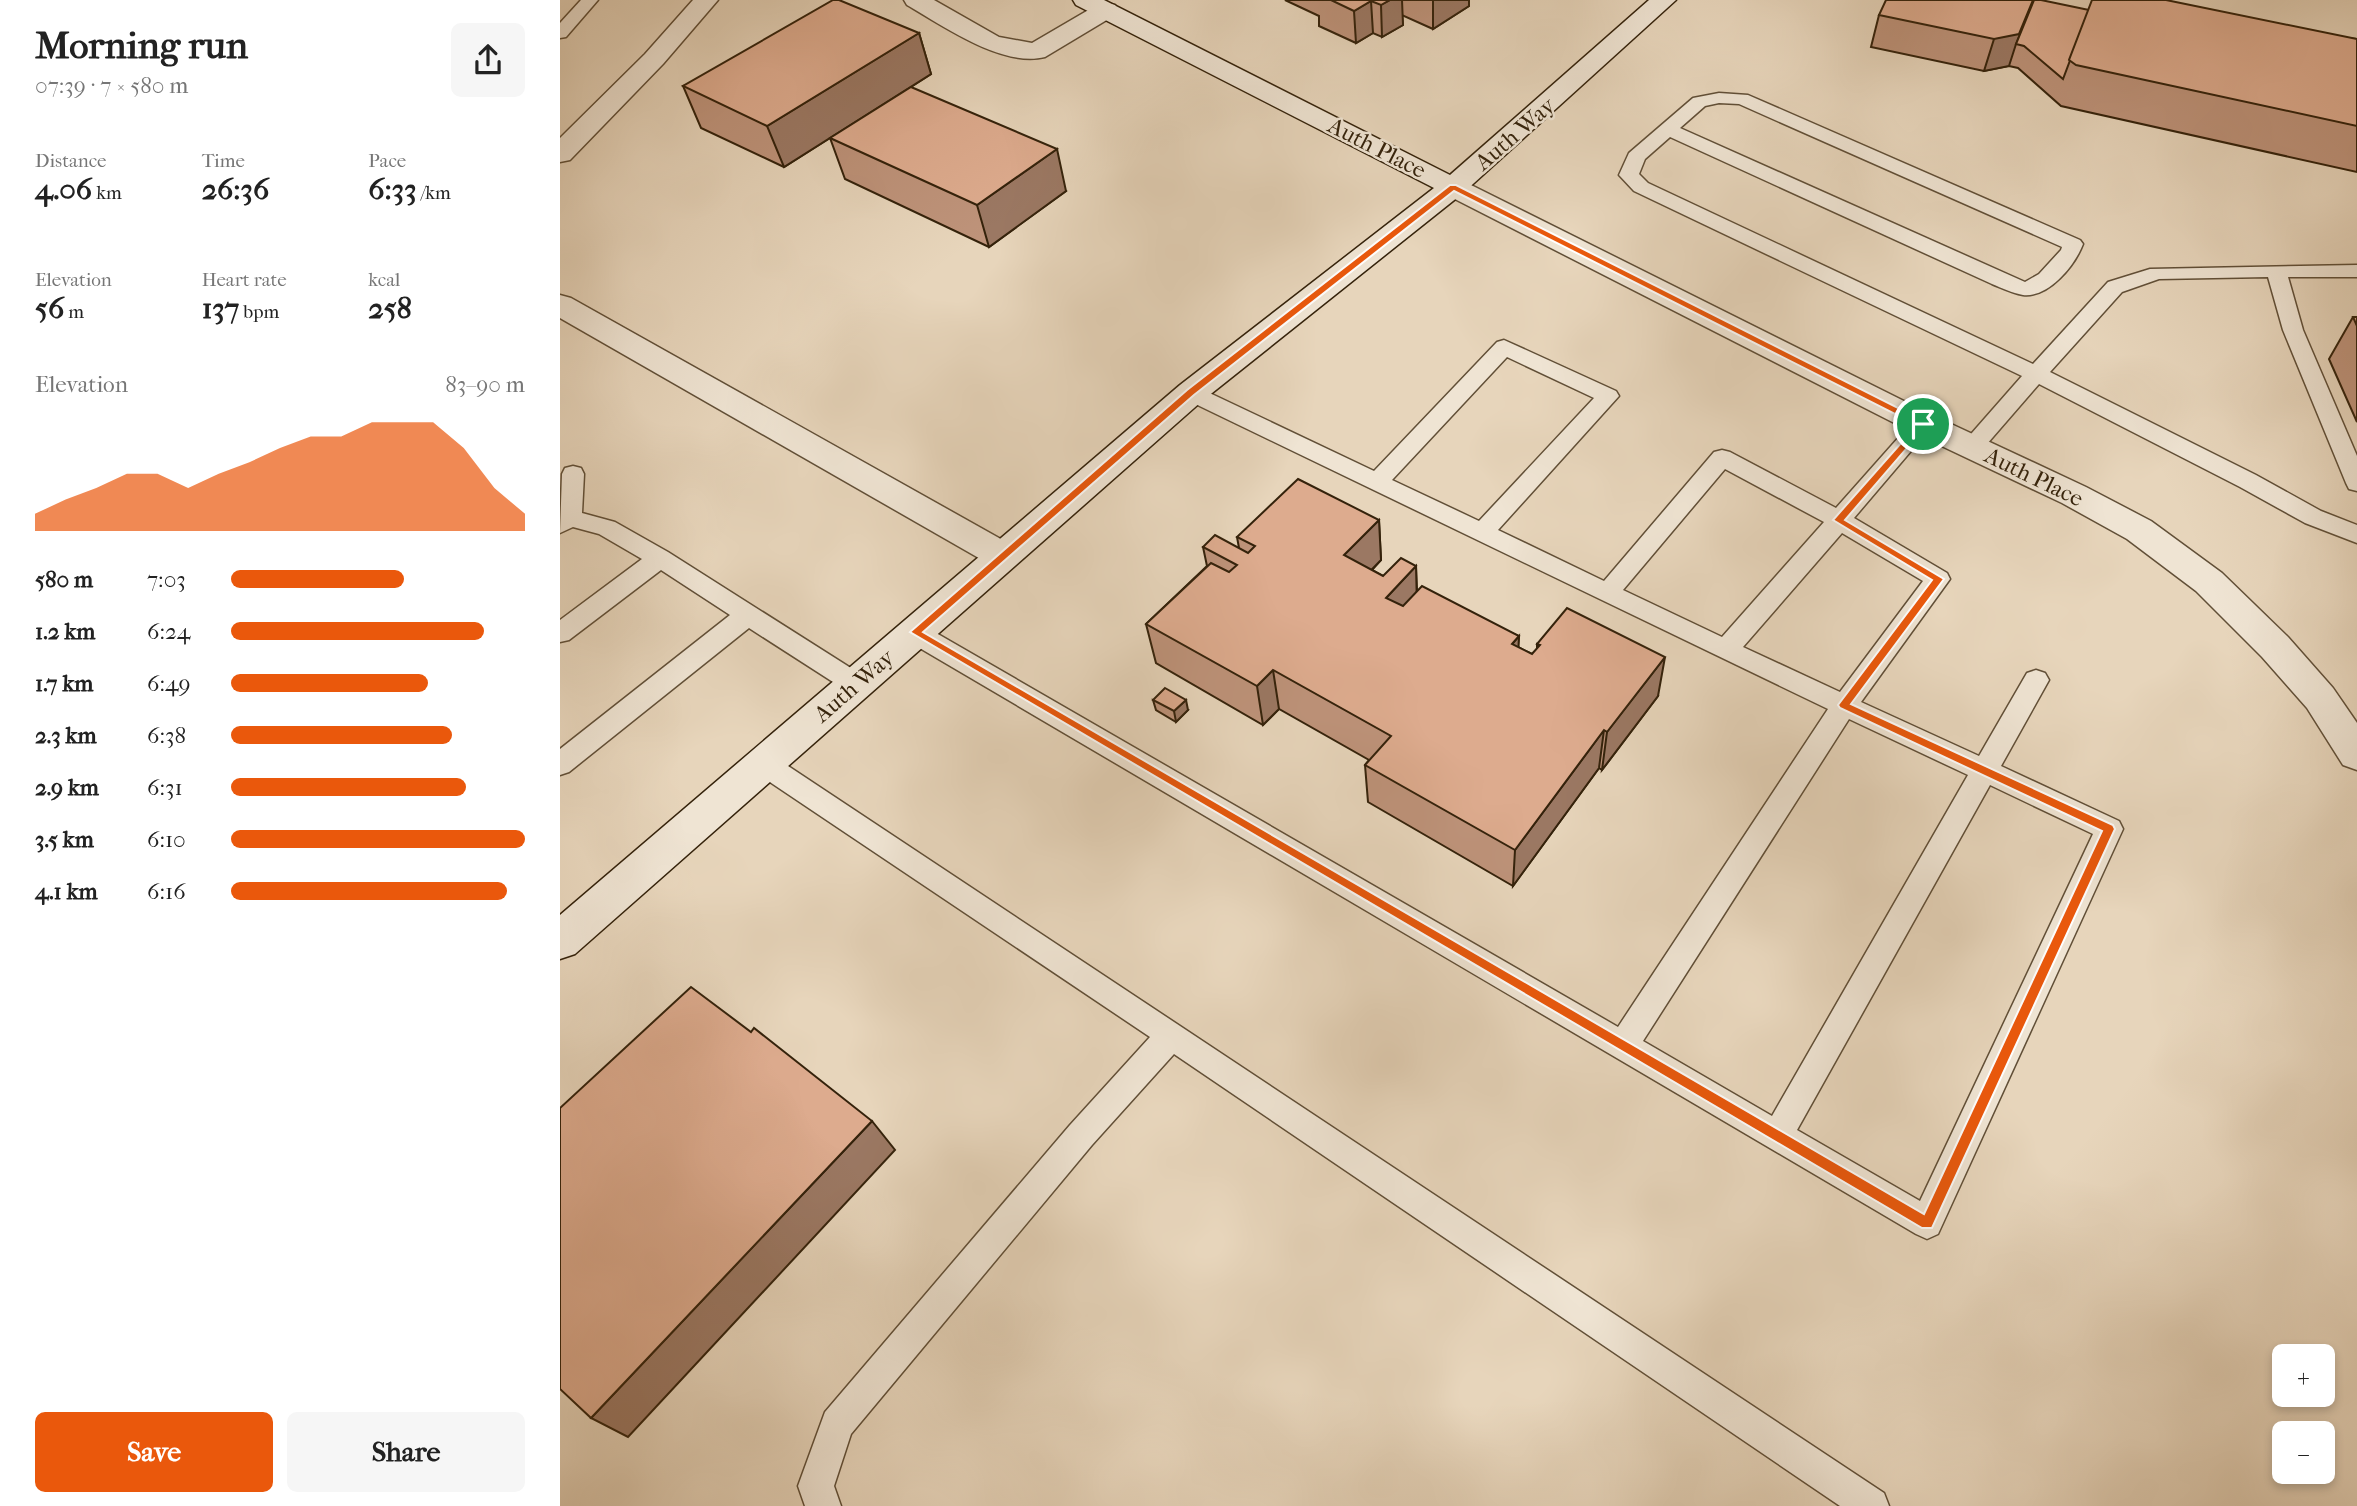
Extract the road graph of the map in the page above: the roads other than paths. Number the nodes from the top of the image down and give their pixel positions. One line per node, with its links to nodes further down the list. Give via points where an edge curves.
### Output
1 (590, 0): 6 (lane)
2 (706, 0): 8 (street)
3 (916, 0): 5 (street, via 991,43 1036,52)
4 (1664, 0): 9 (street, Auth Way)
5 (1095, 5): 9 (street, Auth Place)
6 (560, 33)
7 (1668, 129): 7 (lane, via 2027,289 2039,285 2072,252 2073,244 2064,239 1742,99 1719,97 1699,102); 13 (lane, via 1636,157 1629,175 1641,187)
8 (560, 153)
9 (1453, 187): 14 (street, Auth Way); 15 (street, Auth Place)
10 (2276, 271): 11 (lane); 13 (lane, via 2157,273 2115,287); 19 (lane, via 2293,330)
11 (2357, 271)
12 (560, 305): 24 (street)
13 (2036, 374): 16 (lane); 23 (lane, via 2313,517)
14 (1191, 393): 18 (lane); 24 (street, Auth Way)
15 (1923, 424): 16 (street, Auth Place); 20 (lane)
16 (1972, 447): 34 (street, Auth Place, via 2139,530 2209,582 2320,698)
17 (573, 474): 21 (lane)
18 (1377, 482): 22 (lane); 22 (lane, via 1504,347 1608,397)
19 (2357, 484)
20 (1839, 520): 26 (lane, via 1721,458); 30 (lane); 33 (lane, via 1938,579)
21 (565, 521): 25 (lane, via 607,528)
22 (1482, 533): 26 (lane)
23 (2357, 534)
24 (1003, 556): 28 (street, Auth Way)
25 (660, 558): 27 (lane); 29 (lane)
26 (1607, 593): 30 (lane)
27 (748, 615): 32 (lane); 35 (lane)
28 (915, 632): 32 (street, Auth Way); 40 (lane)
29 (560, 633)
30 (1726, 650): 33 (lane)
31 (2036, 680): 37 (lane)
32 (856, 684): 36 (street, Auth Way)
33 (1844, 705): 37 (lane); 40 (lane)
34 (2357, 754)
35 (560, 764)
36 (764, 764): 38 (street, Auth Way); 39 (lane)
37 (1983, 770): 41 (lane); 41 (lane, via 2109,829 1927,1223)
38 (560, 942)
39 (1171, 1035): 42 (lane, via 837,1424 816,1486); 43 (lane)
40 (1623, 1046): 41 (lane)
41 (1777, 1136)
42 (823, 1506)
43 (1871, 1506)

